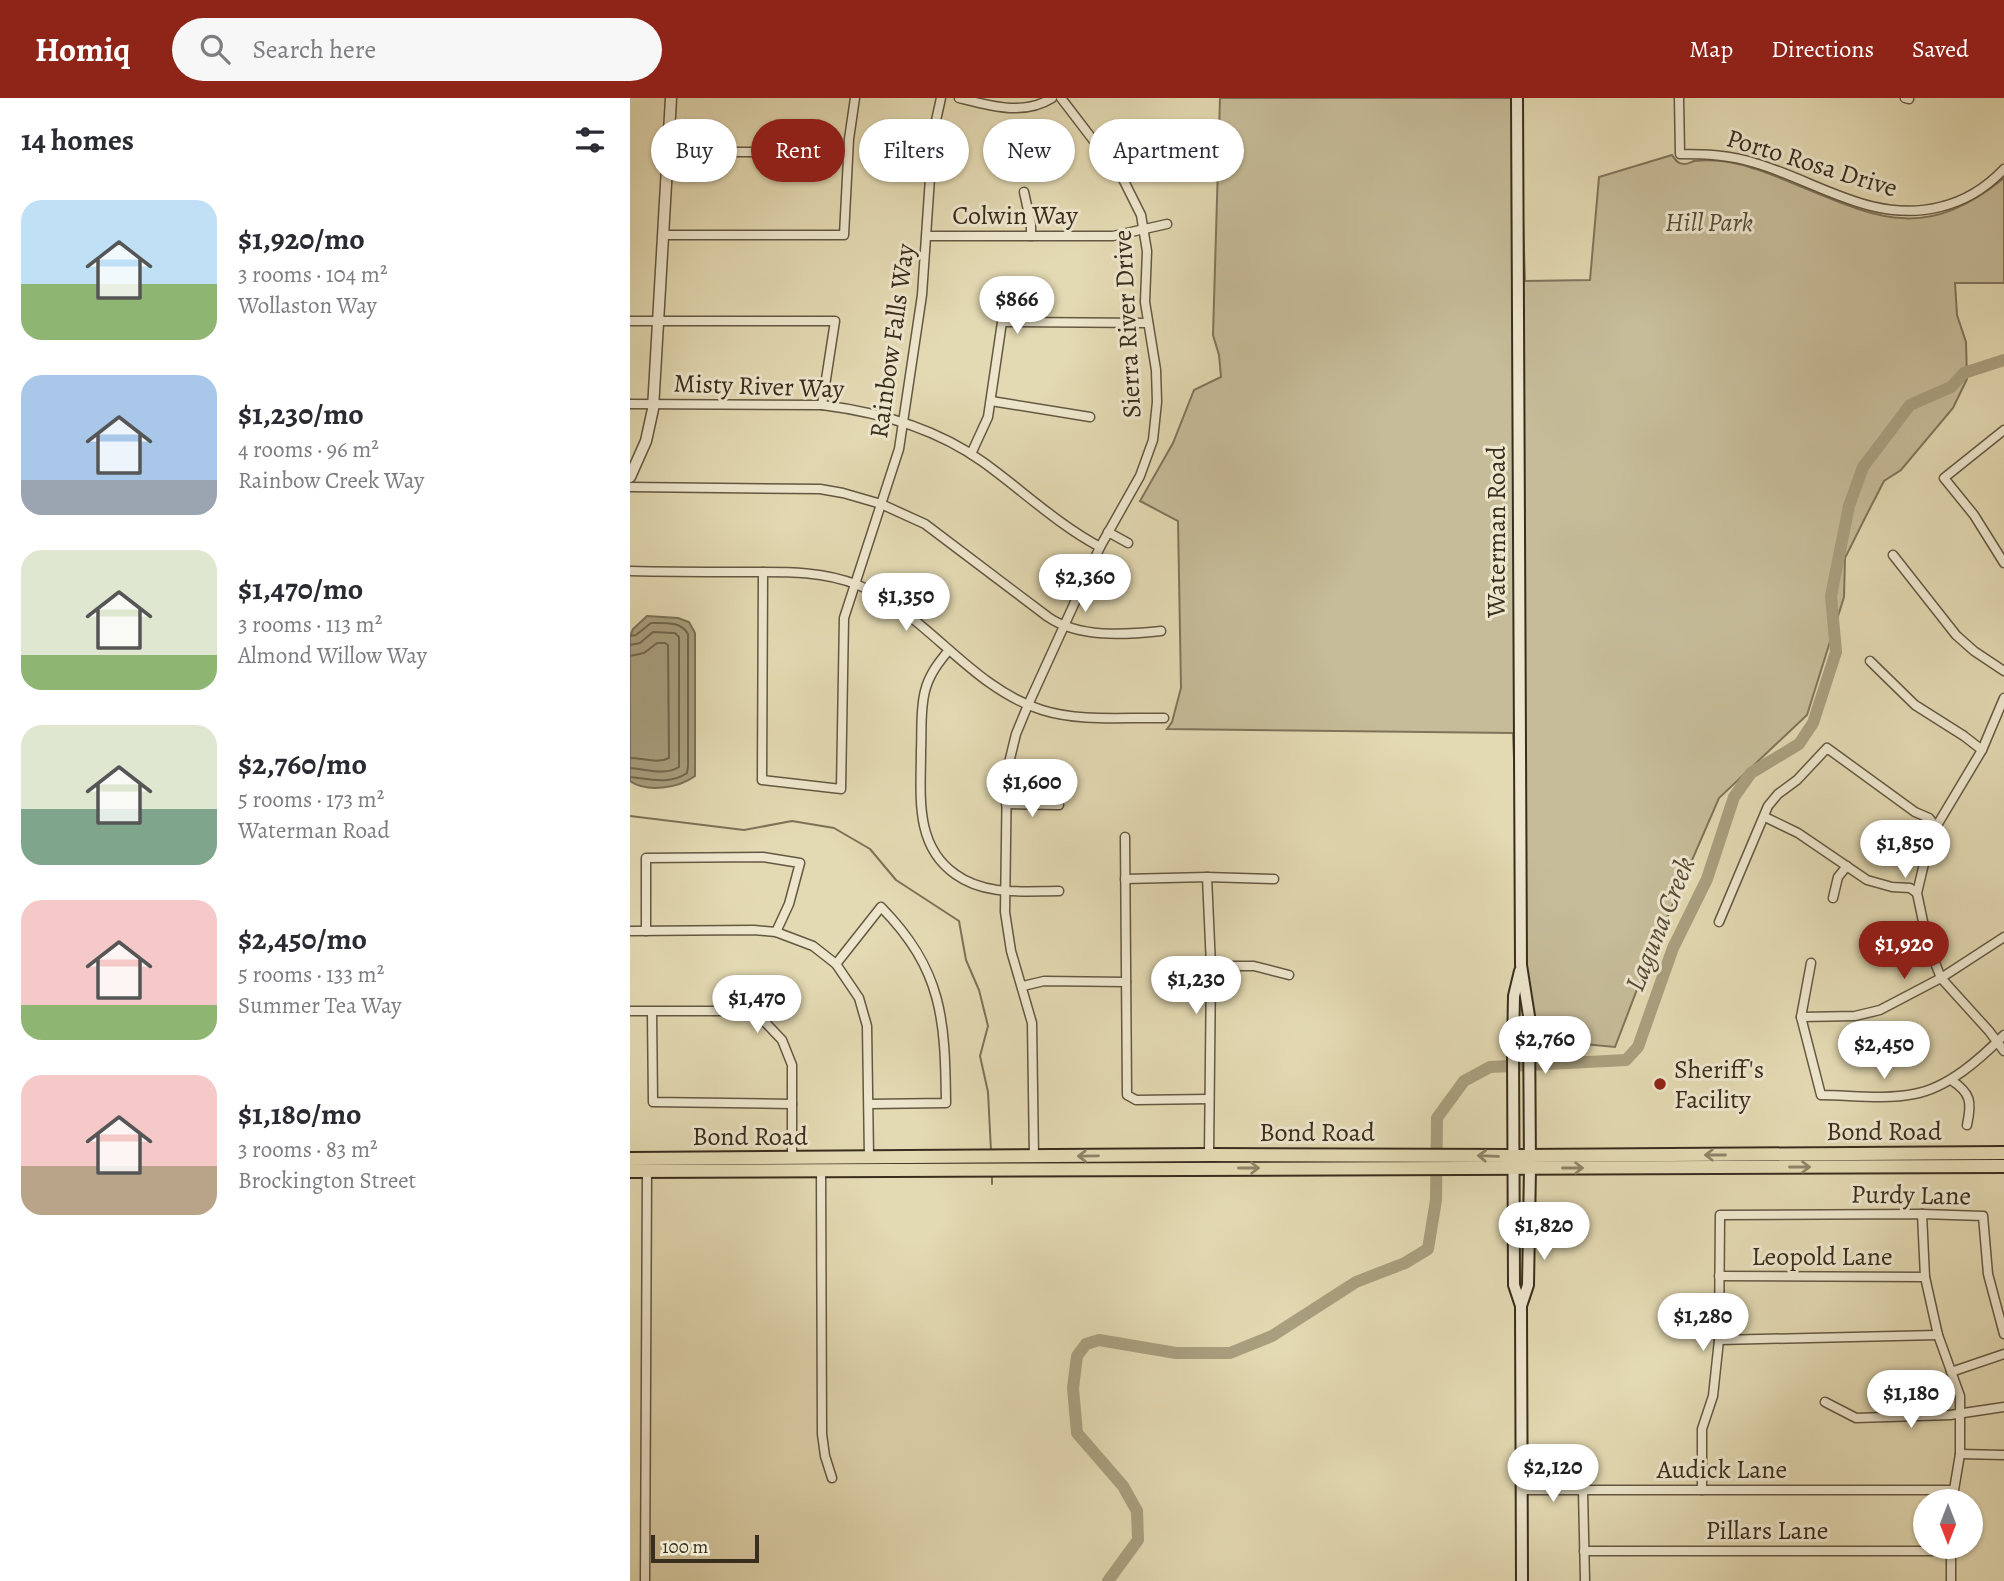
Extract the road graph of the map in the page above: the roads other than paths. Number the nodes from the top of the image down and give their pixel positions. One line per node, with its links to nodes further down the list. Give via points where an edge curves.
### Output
1 (671, 98): 9 (street)
2 (855, 98): 17 (street, via 844,235)
3 (941, 98): 18 (street, Rainbow Falls Way, via 933,134)
4 (959, 98): 5 (street, via 1012,109)
5 (1052, 98)
6 (1061, 98): 10 (street, Sierra River Drive)
7 (1517, 98): 71 (main road, Waterman Road)
8 (1679, 98): 11 (street, Porto Rosa Drive, via 1680,154 1744,160 1863,206 1900,212 1928,210 1964,199)
9 (669, 119)
10 (1089, 135)
11 (2004, 169)
12 (666, 182): 17 (street)
13 (1125, 182): 16 (street, Sierra River Drive)
14 (1024, 192): 19 (street)
15 (1167, 224): 16 (street, Colwin Way)
16 (1145, 230): 19 (street, Colwin Way, via 1113,236); 22 (street, Sierra River Drive)
17 (663, 235): 21 (street)
18 (928, 236): 19 (street, Colwin Way); 28 (street, Rainbow Falls Way)
19 (1031, 236)
20 (630, 321): 21 (street)
21 (658, 321): 25 (street); 26 (street, via 835,321)
22 (1148, 323): 23 (street, via 1002,322); 34 (street, Sierra River Drive, via 1158,388 1153,440 1140,476)
23 (990, 401): 27 (street); 30 (street, via 984,429)
24 (630, 404): 25 (street, Misty River Way)
25 (654, 404): 26 (street, Misty River Way); 31 (street, via 646,442)
26 (822, 405): 28 (street, Misty River Way)
27 (1090, 417)
28 (903, 424): 30 (street, Misty River Way); 33 (street, Rainbow Falls Way)
29 (2004, 430): 38 (street, via 1944,478 1974,514)
30 (971, 454): 36 (street, Misty River Way)
31 (630, 477)
32 (630, 486): 33 (street, via 802,487)
33 (881, 503): 41 (street, Rainbow Falls Way); 42 (street, via 944,537)
34 (1108, 532): 35 (street); 36 (street, Sierra River Drive)
35 (1128, 543)
36 (1100, 547): 42 (street, Sierra River Drive)
37 (1893, 555): 46 (street, via 1956,635)
38 (2004, 563)
39 (630, 572): 40 (street)
40 (763, 572): 41 (street, via 813,574); 41 (street, Rainbow Falls Way, via 762,780 841,789 843,632)
41 (854, 584): 44 (street, via 895,606)
42 (1064, 626): 43 (street, via 1088,632); 48 (street, Sierra River Drive)
43 (1160, 631)
44 (949, 650): 48 (street, via 1000,690); 60 (street, via 932,672 922,706 923,827 932,850 956,875 977,886)
45 (1870, 661): 50 (street, via 1915,705)
46 (2004, 671)
47 (2004, 698): 50 (street)
48 (1028, 705): 49 (street, via 1082,717); 51 (street, Sierra River Drive, via 1010,752)
49 (1164, 718)
50 (1982, 750): 54 (street)
51 (1006, 804): 52 (street); 60 (street, Sierra River Drive)
52 (1059, 805)
53 (1765, 817): 54 (street, via 1773,800 1827,748); 56 (street); 64 (street)
54 (1936, 827): 62 (street)
55 (1125, 837): 58 (street)
56 (1847, 866): 62 (street, via 1875,883); 63 (street)
57 (1207, 877): 58 (street); 59 (street); 72 (street)
58 (1125, 878): 75 (street)
59 (1274, 879)
60 (1005, 891): 61 (street); 76 (street, Sierra River Drive, via 1009,941)
61 (1059, 891)
62 (1917, 893): 74 (street, via 1928,945)
63 (1832, 898)
64 (1719, 922)
65 (646, 930): 66 (street); 67 (street); 67 (street, via 646,858 763,857 800,863)
66 (630, 931)
67 (776, 932): 70 (street, via 813,946)
68 (2004, 937): 74 (street)
69 (1811, 963): 79 (street)
70 (836, 964): 85 (street, via 853,987 866,1018); 85 (street, via 881,907 919,954 940,1006 946,1043 946,1103)
71 (1521, 965): 91 (main road, Waterman Road, via 1514,996); 92 (main road, Waterman Road, via 1528,1003)
72 (1211, 966): 73 (street, via 1254,966); 83 (street)
73 (1289, 975)
74 (1941, 978): 79 (street, via 1872,1012); 80 (street)
75 (1126, 982): 76 (street, via 1044,981); 83 (street, via 1127,1095 1136,1100)
76 (1023, 986): 94 (street, Sierra River Drive, via 1033,1037)
77 (630, 1011): 78 (street)
78 (652, 1012): 84 (street, via 739,1010 762,1020 782,1041 792,1065); 84 (street, via 653,1102)
79 (1801, 1017): 82 (street, via 1821,1095 1906,1095)
80 (2001, 1038): 81 (street); 82 (street)
81 (2004, 1051)
82 (1951, 1080): 86 (street, via 1968,1095)
83 (1209, 1099): 88 (street)
84 (792, 1104): 95 (street)
85 (869, 1104): 89 (street)
86 (1967, 1125)
87 (2004, 1153): 92 (main road, Bond Road, one-way to 92)
88 (1209, 1155): 91 (main road, Bond Road, one-way to 88, via 1457,1154); 94 (main road, Bond Road, one-way to 94); 97 (main road, via 1200,1162 1142,1162)
89 (869, 1158): 93 (main road, Bond Road); 95 (main road, Bond Road)
90 (630, 1159): 95 (main road, Bond Road)
91 (1515, 1162): 92 (main road, Bond Road); 97 (main road, Bond Road, one-way to 91, via 1455,1168); 104 (main road, Waterman Road, via 1514,1285)
92 (1530, 1162): 96 (main road, Bond Road, one-way to 96); 104 (main road, Waterman Road, via 1528,1285)
93 (976, 1163): 94 (main road, Bond Road); 98 (main road, Bond Road)
94 (1034, 1163): 97 (main road, Bond Road)
95 (797, 1164): 98 (main road, Bond Road); 100 (main road, Bond Road)
96 (2004, 1166)
97 (1123, 1168)
98 (821, 1169): 115 (street, via 822,1434)
99 (630, 1171): 100 (main road, Bond Road)
100 (647, 1171): 124 (street)
101 (1922, 1214): 102 (street, Purdy Lane, via 1720,1215); 103 (street); 105 (street, Purdy Lane, via 1983,1216 1988,1274)
102 (1720, 1276): 103 (street, Leopold Lane); 107 (street)
103 (1925, 1277): 106 (street)
104 (1521, 1306): 117 (main road, Waterman Road)
105 (2004, 1334)
106 (1938, 1335): 107 (street); 109 (street)
107 (1719, 1340): 119 (street, via 1713,1396 1702,1429)
108 (2004, 1354): 109 (street)
109 (1951, 1371): 112 (street, via 1960,1396)
110 (1825, 1402): 112 (street, via 1856,1418)
111 (2004, 1407): 112 (street)
112 (1960, 1413): 113 (street)
113 (1960, 1454): 114 (street); 116 (street)
114 (2004, 1455)
115 (832, 1478)
116 (1953, 1489)
117 (1523, 1490): 118 (street, Audick Lane); 125 (main road, Waterman Road)
118 (1583, 1490): 119 (street, Audick Lane); 122 (street)
119 (1702, 1490): 120 (street, Audick Lane)
120 (1913, 1490)
121 (1913, 1549): 122 (street, Pillars Lane)
122 (1584, 1551): 126 (street)
123 (1951, 1559): 127 (street)
124 (645, 1581)
125 (1522, 1581)
126 (1585, 1581)
127 (1951, 1581)

